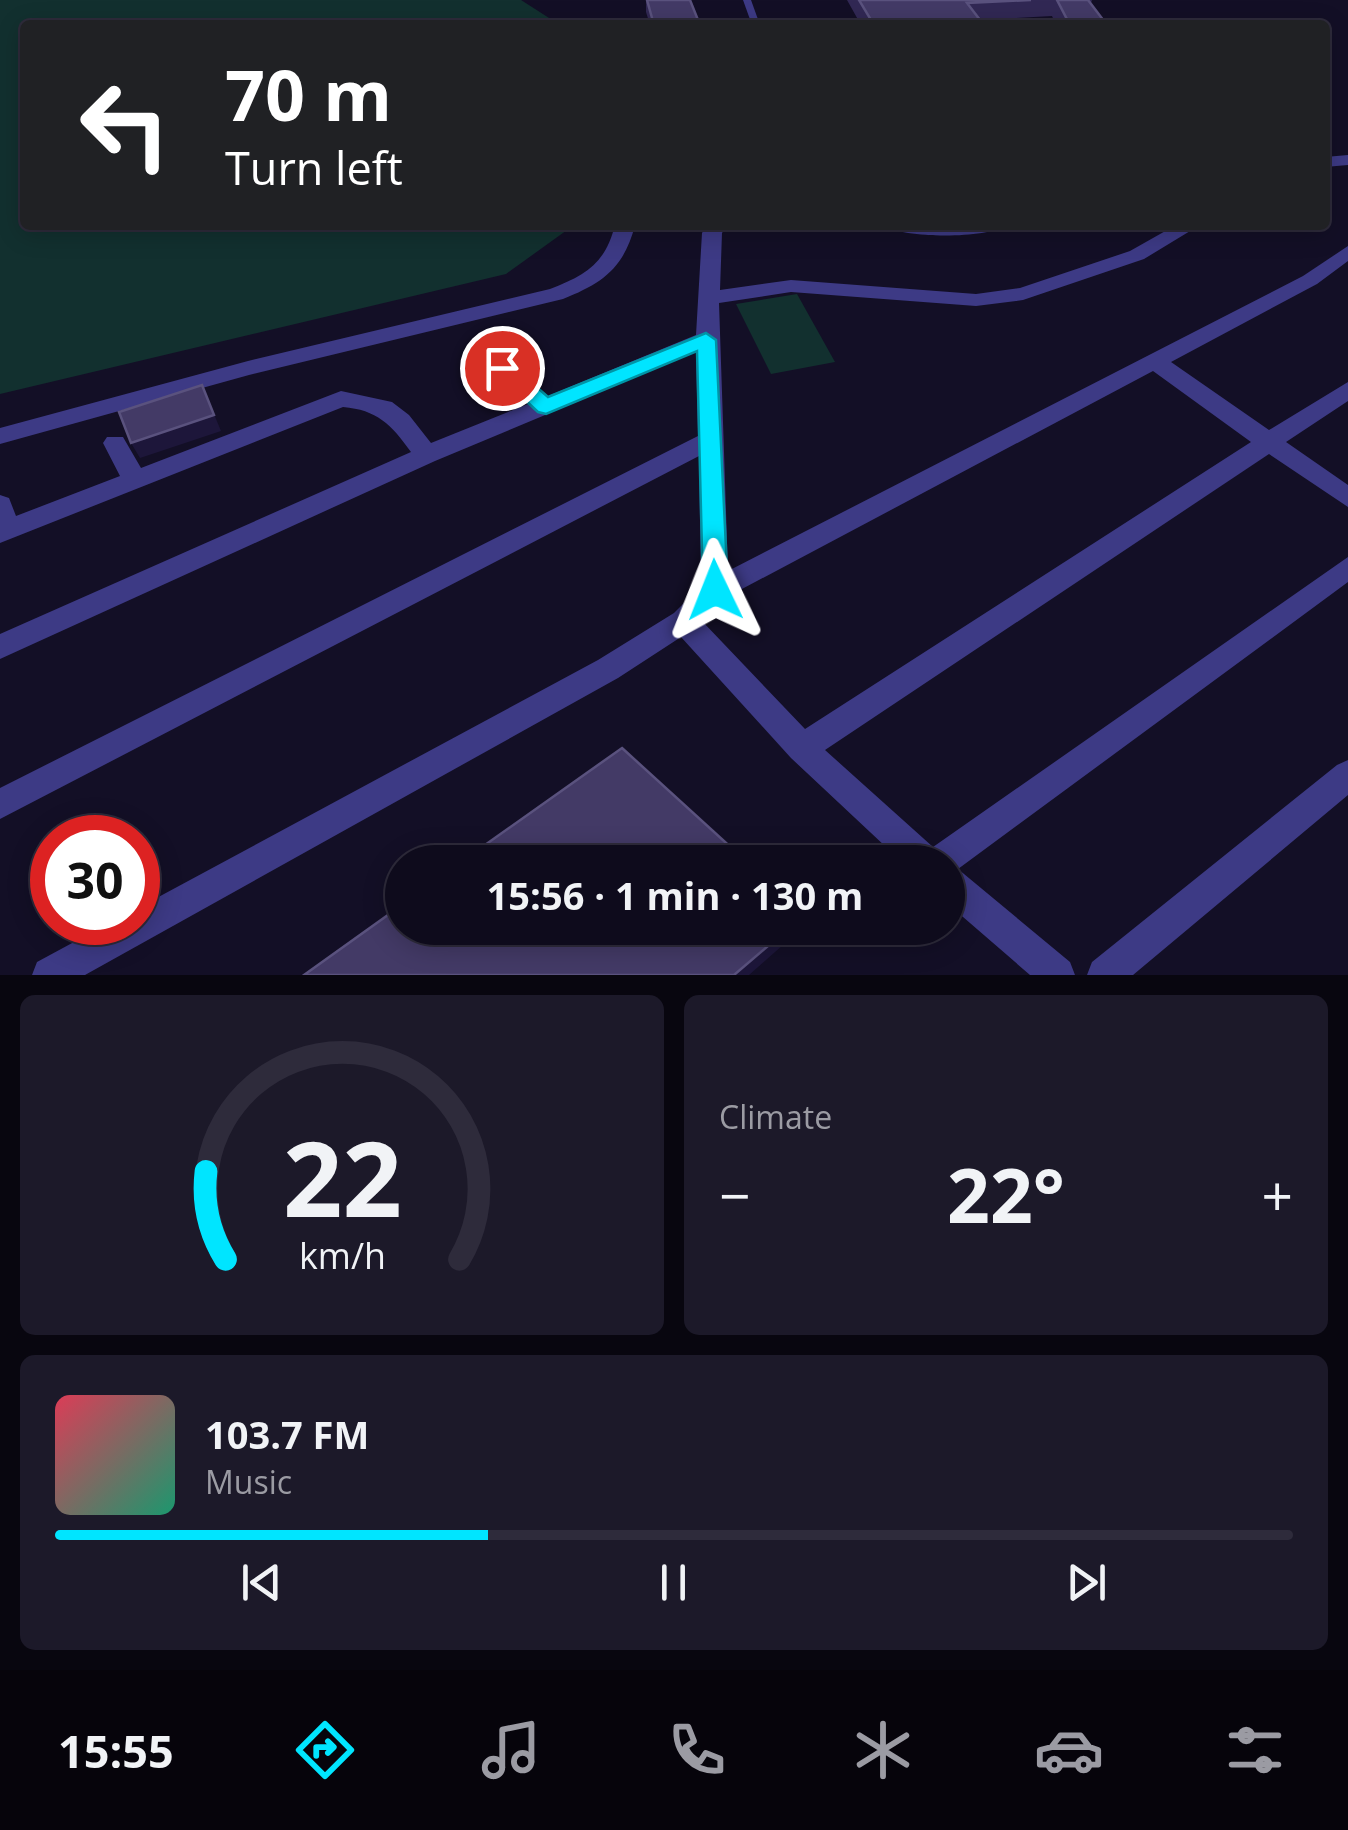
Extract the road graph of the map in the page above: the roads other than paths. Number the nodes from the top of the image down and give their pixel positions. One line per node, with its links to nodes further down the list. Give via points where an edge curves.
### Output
1 (625, 230): 11 (street, via 611,267 556,294)
2 (714, 230): 5 (street)
3 (1181, 230): 5 (street, via 1137,255 1023,294 976,300 791,286)
4 (1348, 252): 8 (street, via 1310,280)
5 (708, 298): 6 (street)
6 (706, 340): 10 (street); 12 (street)
7 (480, 348): 10 (street)
8 (1156, 362): 13 (street); 20 (street)
9 (1348, 390): 13 (street)
10 (546, 407): 15 (street)
11 (0, 436)
12 (710, 440): 20 (street); 25 (street)
13 (1267, 441): 17 (street); 23 (street)
14 (115, 443): 16 (street)
15 (426, 455): 16 (street, via 392,410 341,399); 22 (street)
16 (134, 480): 18 (street)
17 (1348, 498)
18 (2, 523)
19 (1348, 568): 27 (street)
20 (715, 590): 21 (street)
21 (684, 620): 23 (street); 29 (street, via 608,670)
22 (0, 647)
23 (802, 748): 26 (street)
24 (1348, 776): 31 (street)
25 (0, 804)
26 (907, 845)
27 (965, 845)
28 (965, 897): 30 (street)
29 (50, 975)
30 (1057, 975)
31 (1105, 975)

